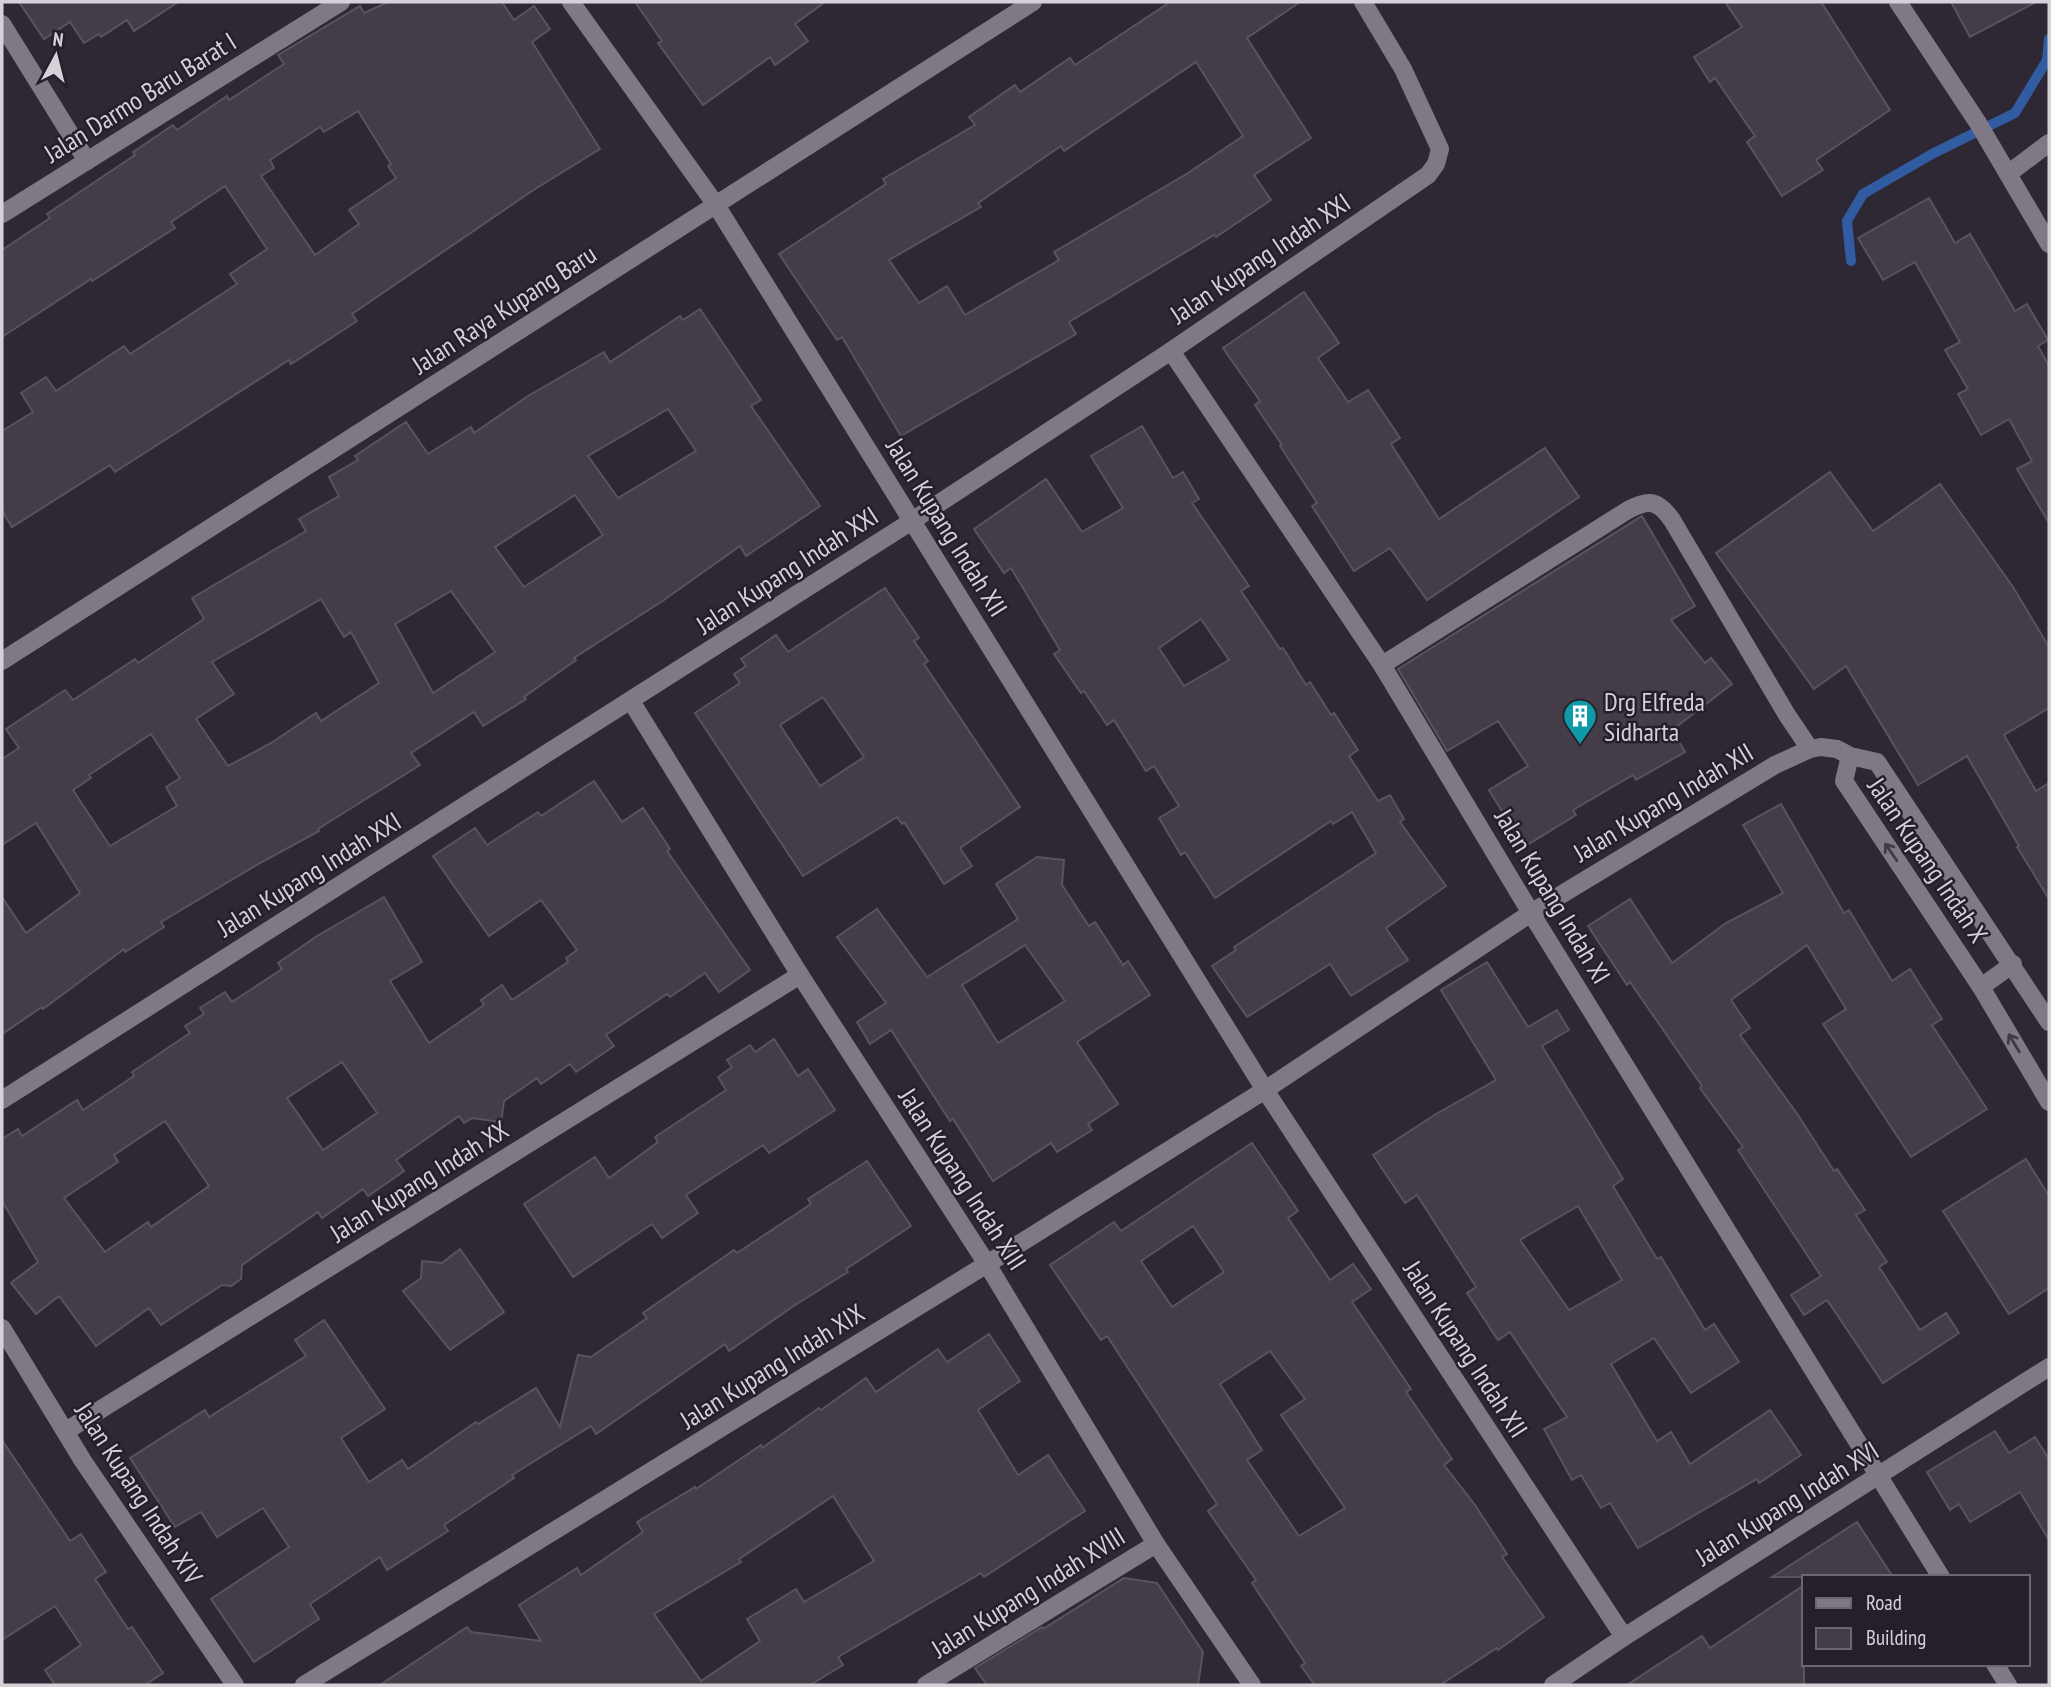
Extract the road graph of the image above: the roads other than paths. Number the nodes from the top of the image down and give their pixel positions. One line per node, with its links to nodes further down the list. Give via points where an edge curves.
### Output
1 (341, 2): 6 (street, Jalan Darmo Baru Barat I)
2 (571, 2): 11 (street, Jalan Kupang Indah XII)
3 (1034, 2): 11 (street, Jalan Raya Kupang Baru)
4 (1363, 2): 14 (street, Jalan Kupang Indah XXI, via 1403,69 1440,149 1436,163 1428,174)
5 (1898, 2): 10 (street)
6 (320, 7): 9 (street, Jalan Darmo Baru Barat I)
7 (2, 24): 9 (street)
8 (2049, 143): 10 (street)
9 (87, 161): 12 (street, Jalan Darmo Baru Barat I)
10 (2008, 174): 13 (street)
11 (716, 205): 15 (street, Jalan Kupang Indah XII); 16 (street, Jalan Raya Kupang Baru)
12 (2, 214)
13 (2049, 244)
14 (1171, 351): 15 (street, Jalan Kupang Indah XXI); 17 (street, Jalan Kupang Indah XI)
15 (912, 521): 18 (street, Jalan Kupang Indah XXI); 26 (street, Jalan Kupang Indah XII)
16 (2, 660)
17 (1382, 665): 19 (street, via 1647,502 1656,504 1672,520); 21 (street, Jalan Kupang Indah XI)
18 (631, 701): 23 (street, Jalan Kupang Indah XIII); 27 (street, Jalan Kupang Indah XXI)
19 (1810, 749): 20 (street, via 1837,749); 21 (street, Jalan Kupang Indah XII, via 1775,765)
20 (1850, 756): 22 (street, Jalan Kupang Indah X, via 1877,762); 24 (street, Jalan Kupang Indah X, one-way to 20, via 1844,781)
21 (1531, 913): 26 (street, Jalan Kupang Indah XII); 33 (street, Jalan Kupang Indah XI)
22 (2013, 964): 24 (street); 25 (street, Jalan Kupang Indah X)
23 (800, 975): 29 (street, Jalan Kupang Indah XIII); 32 (street, Jalan Kupang Indah XX)
24 (1981, 987): 28 (street, Jalan Kupang Indah X, one-way to 24)
25 (2049, 1022)
26 (1265, 1090): 29 (street, Jalan Kupang Indah XIX); 36 (street, Jalan Kupang Indah XII)
27 (2, 1100)
28 (2049, 1102)
29 (987, 1264): 34 (street, Jalan Kupang Indah XIII); 39 (street, Jalan Kupang Indah XIX)
30 (2, 1328): 32 (street, Jalan Kupang Indah XIV)
31 (2045, 1370): 33 (street, Jalan Kupang Indah XVI)
32 (66, 1432): 38 (street, Jalan Kupang Indah XIV)
33 (1879, 1477): 35 (street, Jalan Kupang Indah XI); 36 (street, Jalan Kupang Indah XVI)
34 (1156, 1544): 40 (street, Jalan Kupang Indah XVIII); 41 (street, Jalan Kupang Indah XIII)
35 (1940, 1575)
36 (1624, 1637): 42 (street, Jalan Kupang Indah XVI)
37 (1996, 1666): 43 (street)
38 (235, 1685)
39 (304, 1685)
40 (926, 1685)
41 (1252, 1685)
42 (1553, 1685)
43 (2008, 1685)

